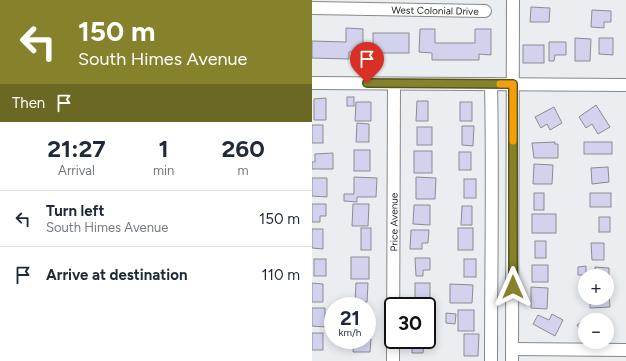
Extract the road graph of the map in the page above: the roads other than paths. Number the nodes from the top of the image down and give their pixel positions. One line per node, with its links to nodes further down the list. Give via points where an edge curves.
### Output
1 (514, 0): 8 (street)
2 (406, 5): 3 (street, West Colonial Drive); 4 (street, West Colonial Drive)
3 (312, 8)
4 (485, 11)
5 (312, 83): 6 (street)
6 (394, 84): 7 (street); 12 (street, Price Avenue)
7 (491, 84): 8 (street); 13 (street)
8 (513, 84): 9 (street); 11 (street)
9 (626, 86)
10 (626, 350): 11 (street)
11 (512, 355)
12 (393, 361)
13 (491, 361)

